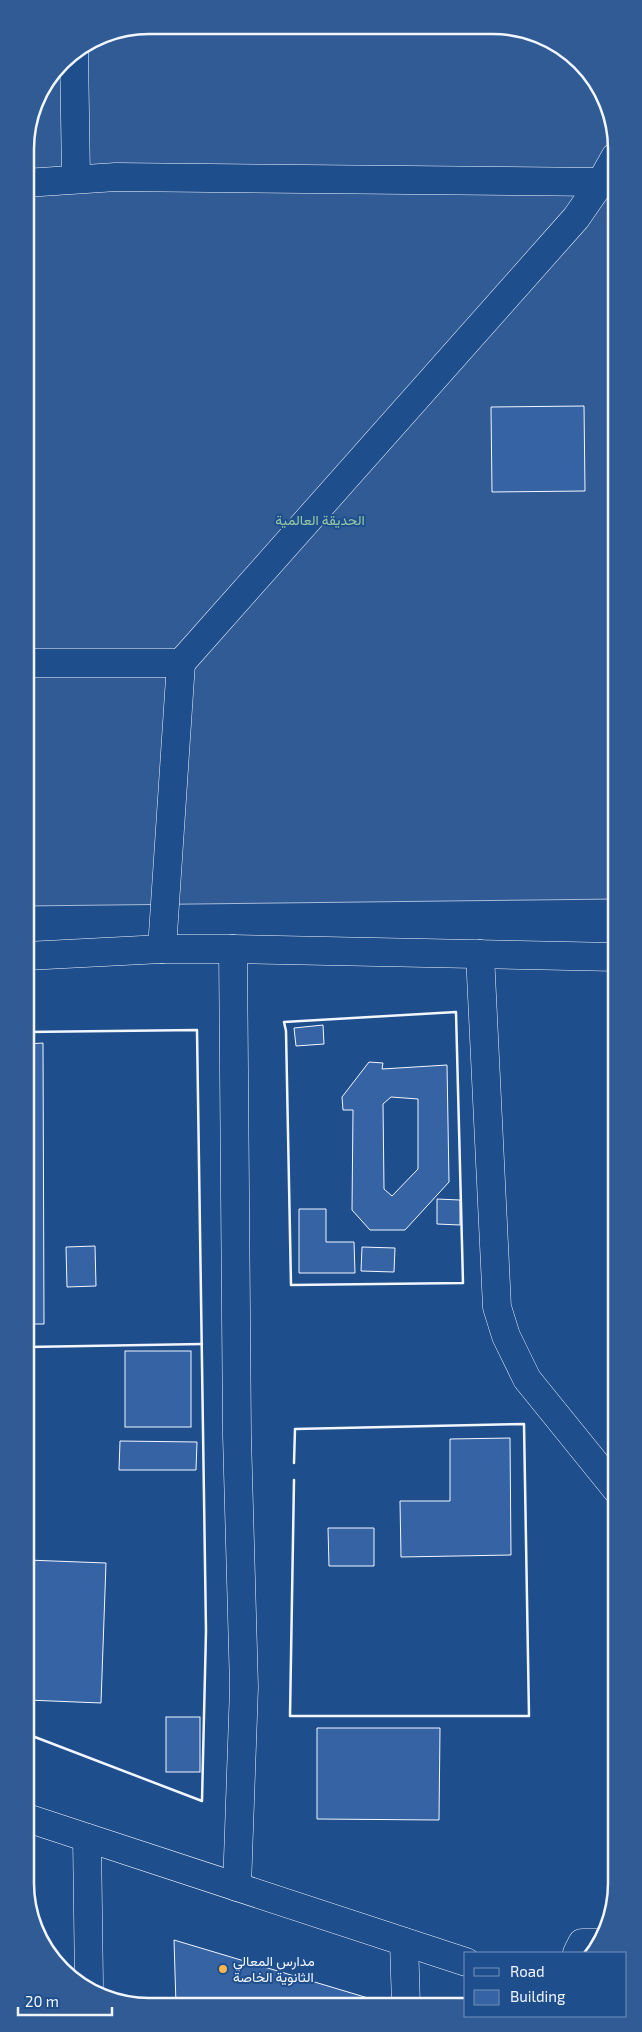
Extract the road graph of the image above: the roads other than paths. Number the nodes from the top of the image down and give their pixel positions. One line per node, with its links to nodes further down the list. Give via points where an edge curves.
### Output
1 (74, 61): 3 (street)
2 (608, 170): 5 (street)
3 (76, 178): 4 (street); 5 (street)
4 (34, 182)
5 (601, 182): 7 (street, via 576,218)
6 (34, 663): 7 (street)
7 (181, 663): 8 (street)
8 (162, 949): 9 (street); 11 (street)
9 (233, 949): 10 (street); 16 (street, via 237,1436 244,1687)
10 (480, 954): 12 (street); 13 (street, via 497,1307 506,1336 527,1379)
11 (34, 956)
12 (608, 957)
13 (608, 1479)
14 (34, 1820): 15 (street)
15 (87, 1838): 16 (street); 21 (street)
16 (237, 1886): 17 (street)
17 (404, 1942): 20 (street); 22 (street)
18 (591, 1943): 19 (street, via 582,1942)
19 (577, 1952)
20 (464, 1961)
21 (89, 1981)
22 (406, 1998)

